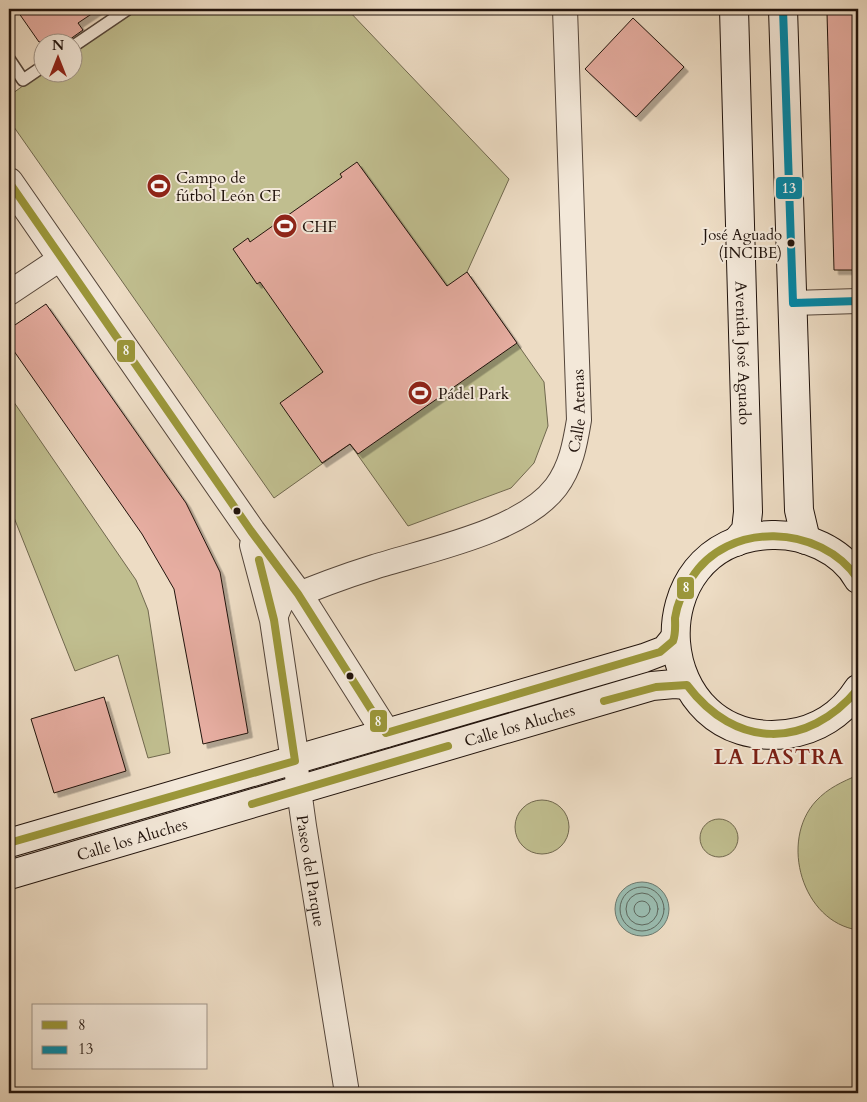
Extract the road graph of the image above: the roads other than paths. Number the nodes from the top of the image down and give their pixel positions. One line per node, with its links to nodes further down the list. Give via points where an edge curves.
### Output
1 (128, 9): 5 (lane)
2 (565, 9): 17 (street, Calle Atenas, via 579,420 572,457 555,488 528,511 493,530 319,584)
3 (734, 9): 15 (main road, Avenida José Aguado, via 748,512 746,530)
4 (784, 9): 12 (main road)
5 (82, 39)
6 (9, 59): 7 (lane, via 23,80)
7 (32, 74)
8 (9, 182): 9 (main road, Paseo del Parque)
9 (60, 259): 10 (street); 13 (main road, Paseo del Parque)
10 (9, 294)
11 (858, 301): 12 (street)
12 (792, 302): 14 (main road, via 799,510)
13 (251, 531): 17 (main road, Paseo del Parque); 18 (main road, Paseo del Parque)
14 (806, 540): 15 (main road, via 783,535 759,536); 16 (main road, via 842,560)
15 (736, 542): 19 (main road, via 697,570 681,599)
16 (858, 580)
17 (298, 594): 18 (street, Calle Atenas, via 282,601); 21 (main road, Paseo del Parque)
18 (274, 620): 20 (main road, Paseo del Parque)
19 (674, 639): 22 (main road); 25 (main road, Calle los Aluches, via 664,650 644,658)
20 (278, 648): 21 (main road, via 292,637 304,635 318,640); 26 (main road, Paseo del Parque)
21 (334, 652): 25 (main road, Paseo del Parque)
22 (687, 685): 24 (main road, via 716,716 734,727 754,733 776,735 797,732); 27 (main road, Calle los Aluches, via 652,686)
23 (858, 689): 24 (main road)
24 (847, 718)
25 (386, 733): 26 (main road, Calle los Aluches)
26 (295, 761): 27 (street, Paseo del Parque); 28 (main road, Calle los Aluches)
27 (299, 790): 29 (main road, Calle los Aluches); 30 (street, Paseo del Parque)
28 (9, 844)
29 (9, 875)
30 (347, 1093)

